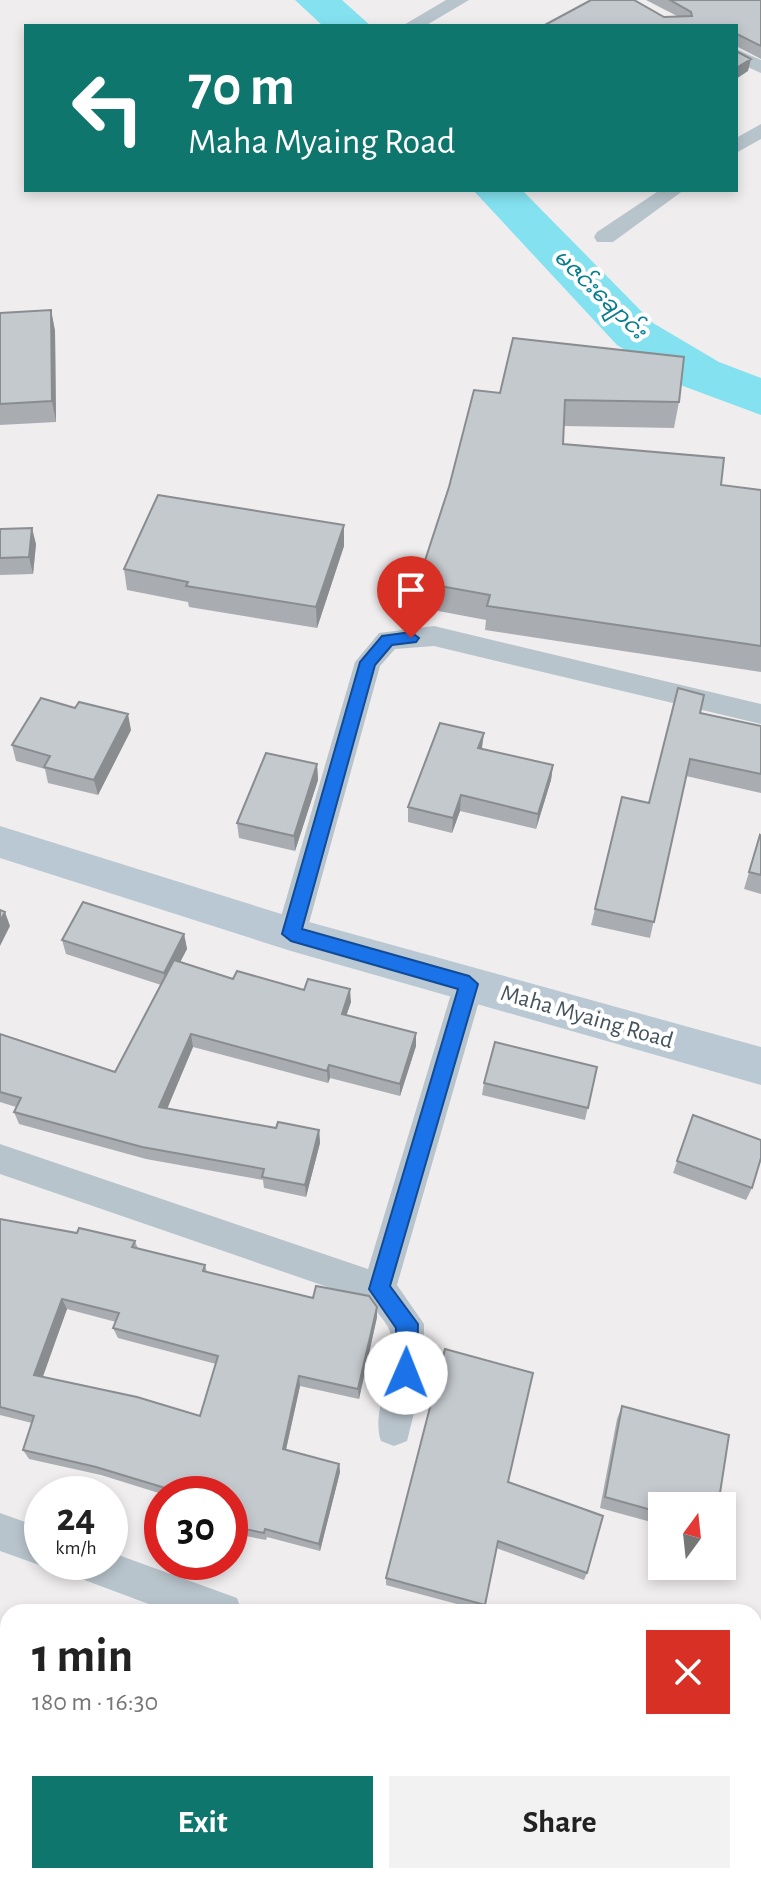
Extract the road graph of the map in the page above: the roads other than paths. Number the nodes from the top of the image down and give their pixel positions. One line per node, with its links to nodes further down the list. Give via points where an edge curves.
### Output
1 (460, 0): 2 (street)
2 (415, 24)
3 (738, 56): 4 (street)
4 (761, 67)
5 (761, 130): 6 (street)
6 (738, 146)
7 (671, 192): 8 (street)
8 (605, 237)
9 (761, 714): 11 (street, via 434,636 388,640 368,662)
10 (0, 842): 11 (street, Maha Myaing Road)
11 (291, 934): 12 (street, Maha Myaing Road)
12 (469, 984): 13 (street, Maha Myaing Road); 15 (street)
13 (761, 1066)
14 (0, 1159): 15 (street)
15 (379, 1289): 16 (street, via 407,1324 406,1373)
16 (394, 1428)
17 (0, 1532): 18 (street)
18 (24, 1541)
19 (128, 1578): 20 (street)
20 (201, 1604)

